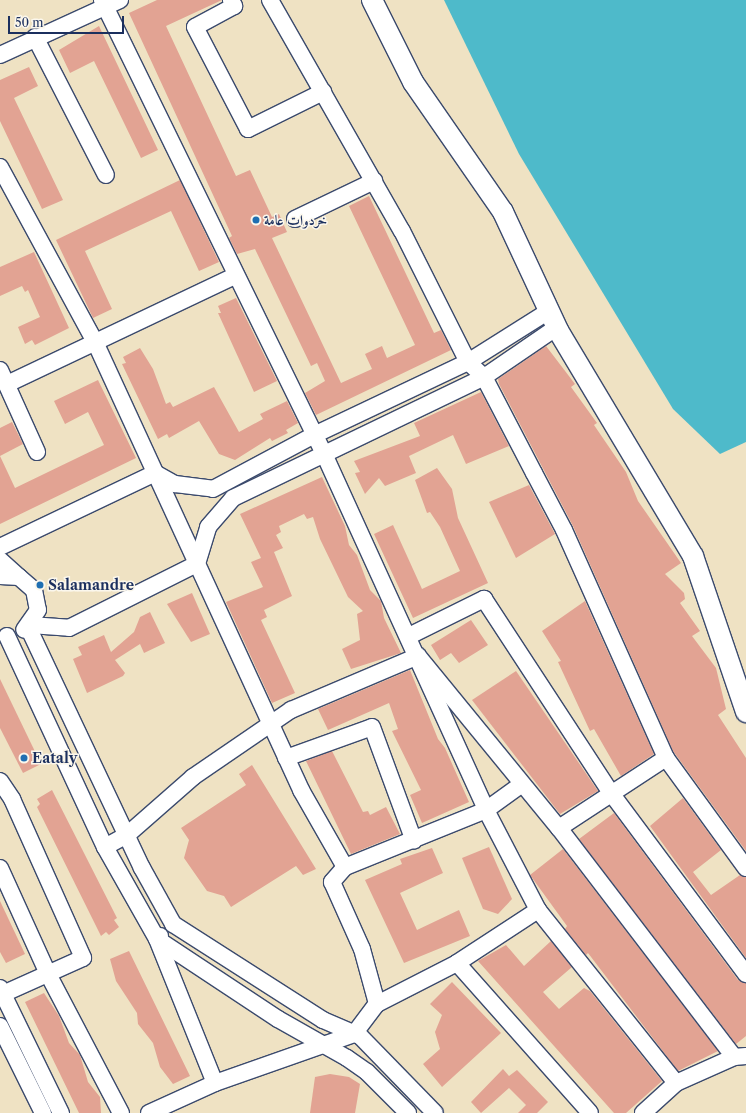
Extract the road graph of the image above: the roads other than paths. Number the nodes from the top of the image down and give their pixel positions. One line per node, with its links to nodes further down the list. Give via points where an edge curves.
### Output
1 (120, 0): 5 (street)
2 (231, 0): 8 (street, via 234,6 194,27 248,129)
3 (270, 0): 8 (street)
4 (372, 0): 14 (main road, via 414,82 503,212)
5 (103, 3): 6 (street); 13 (street)
6 (35, 37): 7 (street); 10 (street)
7 (0, 55)
8 (323, 92): 11 (street)
9 (0, 167): 15 (street)
10 (106, 175)
11 (374, 181): 12 (street); 16 (street)
12 (295, 219)
13 (234, 276): 15 (street); 19 (street)
14 (553, 319): 16 (street); 18 (street); 32 (main road, via 693,556)
15 (96, 344): 17 (street); 22 (street)
16 (468, 362): 18 (street); 19 (street)
17 (3, 377): 20 (street)
18 (484, 377): 21 (street); 35 (street, via 564,530)
19 (314, 435): 21 (street); 22 (street, via 213,489 175,484)
20 (37, 452)
21 (325, 456): 25 (street, via 233,498 208,527); 30 (street)
22 (155, 473): 23 (street); 25 (street)
23 (0, 547)
24 (0, 560): 27 (street)
25 (197, 564): 28 (street, via 69,628); 33 (street)
26 (0, 576): 27 (street)
27 (19, 577): 28 (street, via 28,582 38,600 38,610)
28 (29, 626): 29 (street); 42 (street)
29 (3, 635): 44 (street)
30 (409, 636): 31 (street); 38 (street, via 484,599)
31 (418, 656): 33 (street, via 325,693 291,710); 37 (street); 40 (street)
32 (746, 712)
33 (271, 727): 34 (street); 42 (street, via 193,776)
34 (286, 758): 43 (street, via 372,727); 45 (street)
35 (666, 758): 38 (street); 47 (street)
36 (0, 781): 39 (street)
37 (522, 784): 40 (street); 41 (street)
38 (611, 793): 41 (street); 53 (street)
39 (6, 802): 52 (street, via 83,958)
40 (486, 810): 43 (street); 48 (street)
41 (559, 828): 59 (street)
42 (127, 835): 44 (street); 49 (street)
43 (414, 841): 45 (street)
44 (105, 847): 50 (street)
45 (345, 867): 55 (street, via 332,882 362,948)
46 (0, 868): 52 (street)
47 (746, 868)
48 (538, 910): 51 (street); 61 (street)
49 (173, 924): 50 (street); 57 (street, via 323,1020)
50 (157, 939): 58 (street); 60 (street)
51 (457, 963): 55 (street); 68 (street)
52 (48, 974): 54 (street); 64 (street)
53 (746, 974)
54 (1, 991): 63 (street)
55 (377, 1004): 57 (street)
56 (0, 1026): 62 (street)
57 (354, 1034): 58 (street); 67 (street)
58 (327, 1046): 60 (street, via 288,1056); 66 (street, via 367,1072)
59 (740, 1057): 61 (street)
60 (215, 1083): 65 (street)
61 (676, 1083): 69 (street)
62 (43, 1113)
63 (61, 1113)
64 (121, 1113)
65 (148, 1113)
66 (408, 1113)
67 (435, 1113)
68 (590, 1113)
69 (643, 1113)

